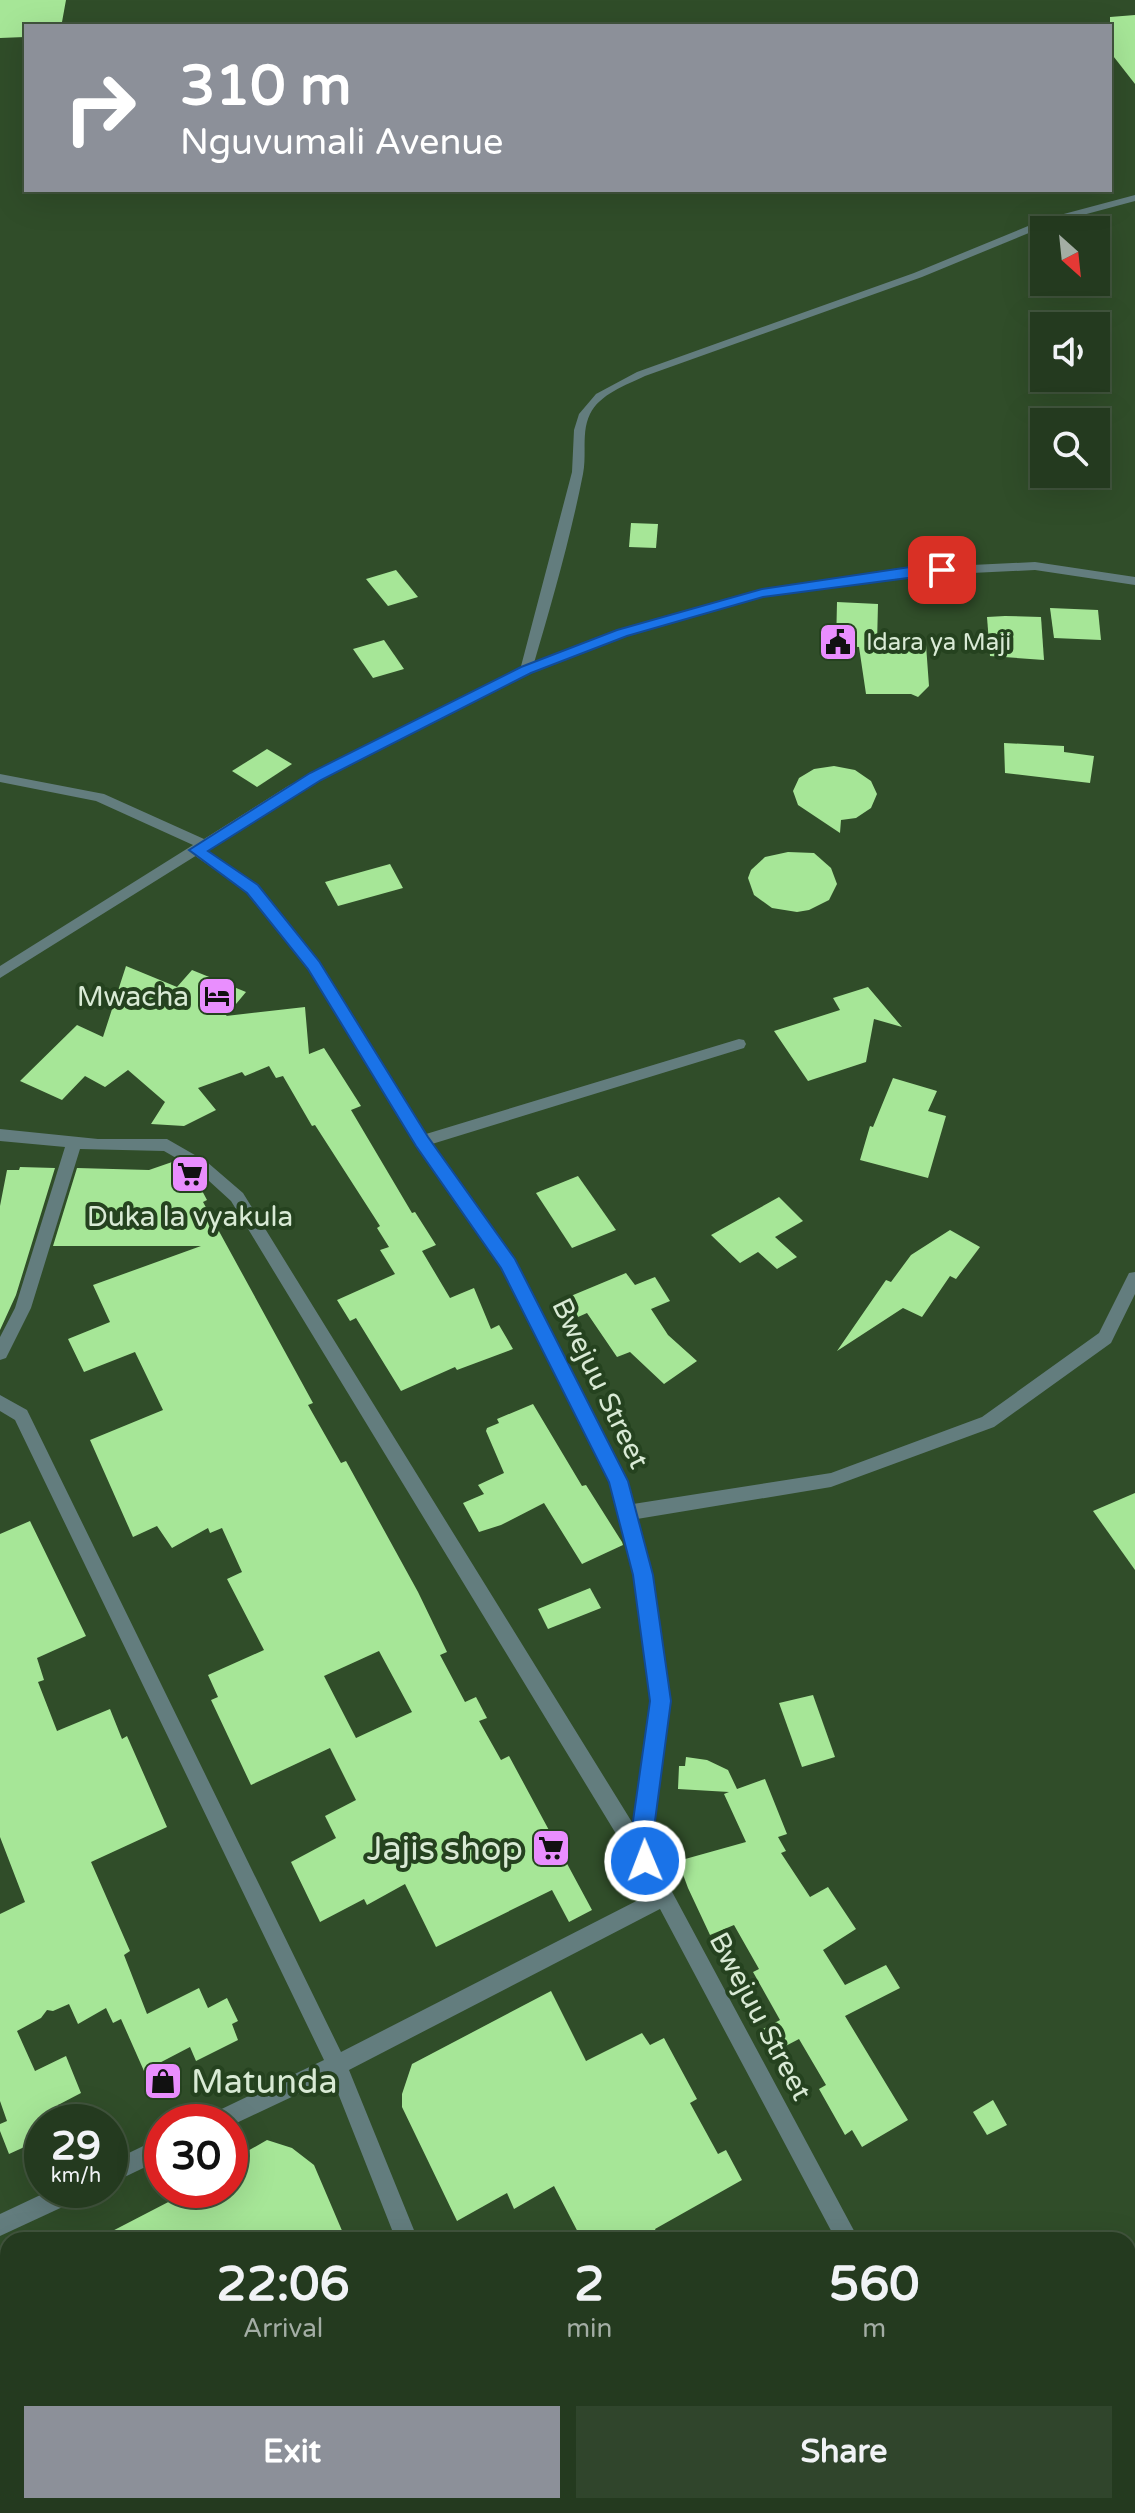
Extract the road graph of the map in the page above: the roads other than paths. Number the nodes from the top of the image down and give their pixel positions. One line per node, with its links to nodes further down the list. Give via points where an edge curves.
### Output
1 (1135, 198): 3 (street, via 1049,221 609,389 588,408 578,432 581,458)
2 (1135, 581): 3 (street, via 1035,566 910,572 762,593 622,633)
3 (526, 670): 5 (street, via 293,789)
4 (0, 778): 5 (street, Bwejuu Street, via 99,797)
5 (201, 848): 6 (street); 9 (street, Bwejuu Street, via 252,889 314,965)
6 (0, 973)
7 (739, 1044): 9 (street)
8 (0, 1135): 10 (street)
9 (422, 1141): 14 (street, Bwejuu Street, via 508,1264 618,1481)
10 (74, 1143): 12 (street, via 23,1308); 15 (street, via 167,1145 202,1166 237,1197)
11 (1135, 1278): 14 (street, via 1105,1338 988,1422 831,1480)
12 (0, 1353)
13 (0, 1402): 17 (street, via 21,1415)
14 (626, 1513): 15 (street, Bwejuu Street, via 643,1575 661,1701 644,1821)
15 (645, 1861): 16 (street, Bwejuu Street)
16 (664, 1897): 17 (street); 22 (street, Bwejuu Street)
17 (337, 2065): 18 (street); 21 (street)
18 (248, 2107)
19 (36, 2208): 20 (street)
20 (0, 2225)
21 (404, 2232)
22 (844, 2232)

